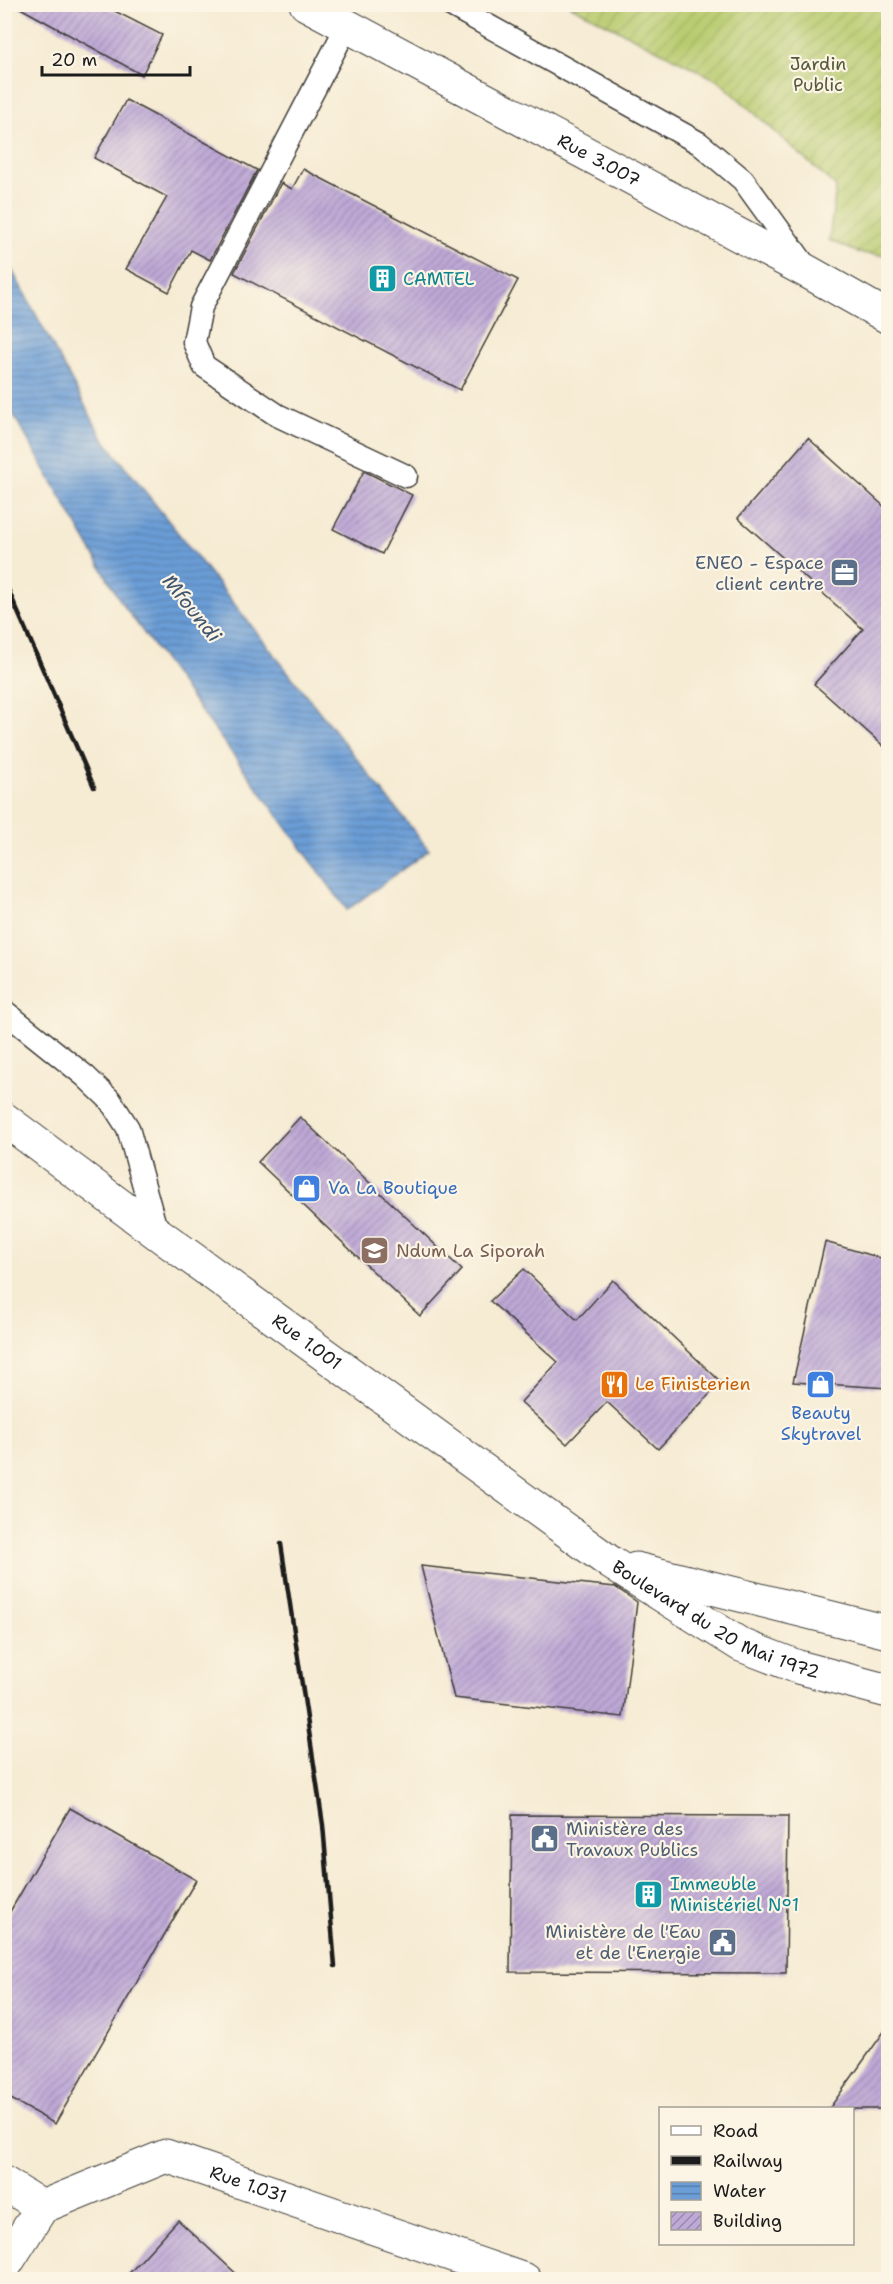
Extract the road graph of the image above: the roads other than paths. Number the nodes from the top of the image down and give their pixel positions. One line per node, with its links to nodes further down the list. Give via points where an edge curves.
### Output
1 (306, 4): 3 (main road, Rue 3.007)
2 (449, 4): 4 (lane, via 699,143 743,180)
3 (347, 26): 4 (main road, Rue 3.007); 6 (lane, via 201,307 194,342 204,366 276,415)
4 (810, 273): 5 (main road, Rue 3.007)
5 (888, 317)
6 (406, 476)
7 (4, 1011): 9 (lane, via 110,1100 128,1128)
8 (4, 1119): 9 (main road, Rue 1.001)
9 (157, 1233): 10 (main road, Rue 1.001)
10 (611, 1563): 11 (main road, Boulevard du 20 Mai 1972); 12 (main road, Boulevard du 20 Mai 1972, via 741,1645 798,1667)
11 (888, 1632)
12 (888, 1691)
13 (4, 2183): 14 (main road)
14 (42, 2207): 15 (main road); 16 (main road, Rue 1.031, via 166,2156)
15 (4, 2267)
16 (525, 2280)

